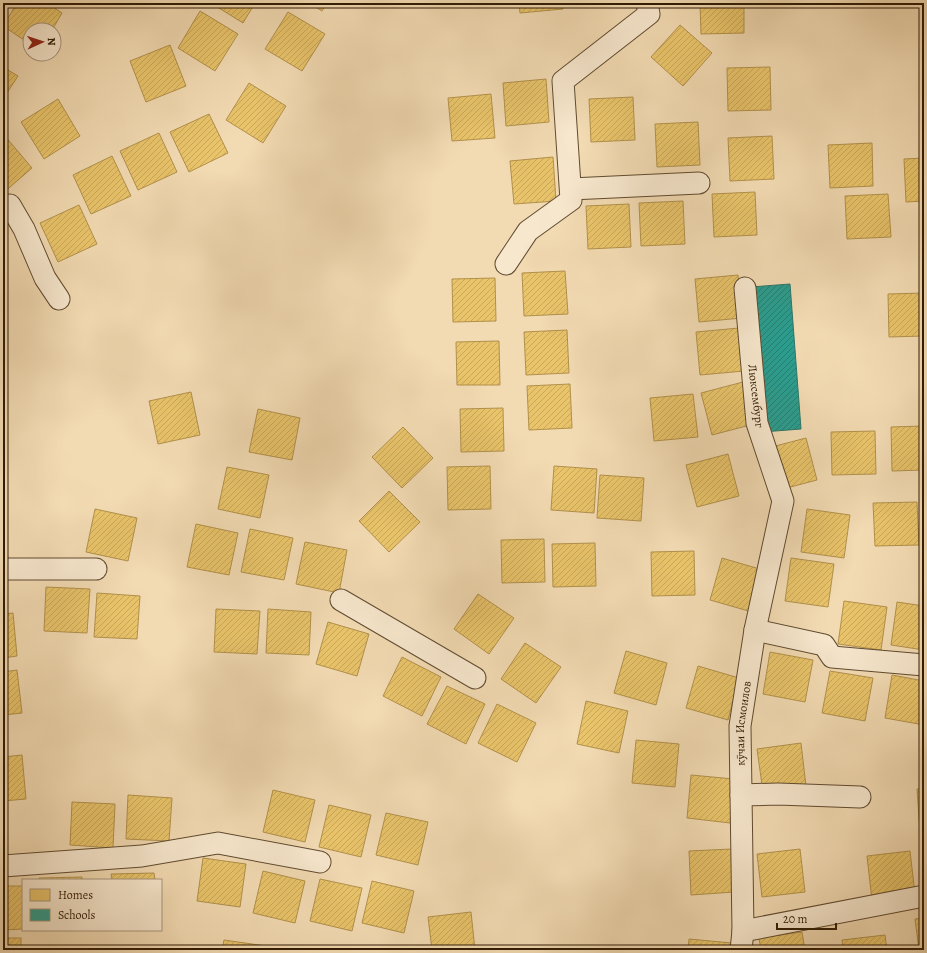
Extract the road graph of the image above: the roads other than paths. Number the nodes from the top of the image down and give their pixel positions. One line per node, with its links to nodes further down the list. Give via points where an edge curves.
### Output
1 (647, 3): 3 (street, via 649,14 563,81)
2 (699, 183): 3 (street)
3 (571, 189): 5 (street, via 571,200 528,232)
4 (10, 205): 7 (street, via 24,229 45,278)
5 (506, 264)
6 (745, 288): 8 (street, Люксембург, via 758,423)
7 (58, 299)
8 (783, 501): 12 (street, кӯчаи Исмоилов)
9 (3, 569): 10 (street)
10 (96, 569)
11 (341, 600): 14 (street)
12 (755, 630): 13 (street, via 824,645 832,657); 15 (street, кӯчаи Исмоилов, via 740,726)
13 (924, 665)
14 (474, 678)
15 (741, 795): 16 (street); 20 (street, кӯчаи Исмоилов)
16 (860, 797)
17 (320, 862): 18 (street, via 218,843 142,856)
18 (3, 866)
19 (924, 896): 20 (street)
20 (742, 940)

